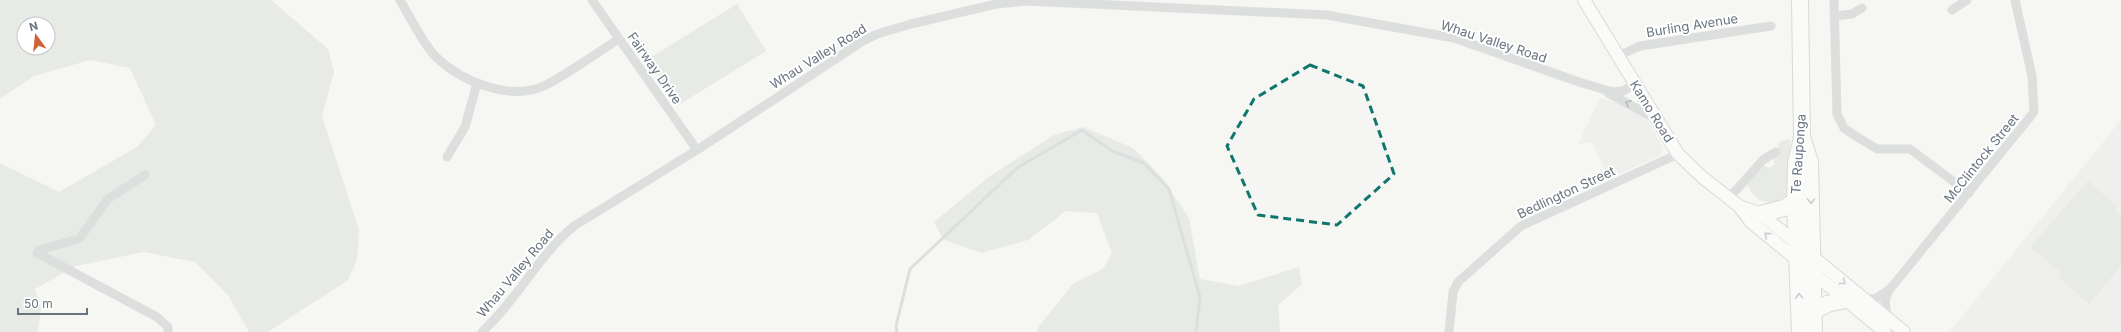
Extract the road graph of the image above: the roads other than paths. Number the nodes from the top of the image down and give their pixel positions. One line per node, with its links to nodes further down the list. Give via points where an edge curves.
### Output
1 (400, 0): 14 (street, via 435,56)
2 (592, 0): 12 (street, Fairway Drive)
3 (1584, 0): 13 (main road, Kamo Road)
4 (1800, 0): 18 (highway, Te Rauponga)
5 (1834, 0): 10 (street)
6 (1967, 0): 9 (street)
7 (2015, 0): 24 (street, McClintock Street, via 2032,76 2034,112)
8 (1862, 8): 10 (street, via 1852,14)
9 (1952, 10)
10 (1834, 16): 24 (street, via 1838,114 1844,128 1878,149 1901,148 1914,151)
11 (1771, 26): 13 (street, Burling Avenue, via 1640,46)
12 (619, 39): 14 (street, via 545,85 519,91 496,89); 19 (street, Fairway Drive)
13 (1618, 56): 15 (main road, Kamo Road)
14 (477, 83): 22 (street, via 466,127)
15 (1635, 84): 16 (street, Whau Valley Road, via 1623,91 1613,92); 17 (main road, Kamo Road)
16 (1599, 88): 17 (street, Whau Valley Road, one-way to 16); 19 (street, Whau Valley Road, via 1454,38 1327,15 1013,2 877,34)
17 (1656, 119): 21 (main road, Kamo Road)
18 (1802, 137): 26 (highway, Te Rauponga, via 1796,163); 30 (highway, one-way to 30, via 1810,162)
19 (697, 150): 38 (street, Whau Valley Road, via 569,230)
20 (1776, 152): 25 (street, via 1764,159)
21 (1678, 154): 25 (main road, Kamo Road); 39 (street, Bedlington Street, via 1521,226 1458,282 1453,292)
22 (447, 157)
23 (145, 175): 37 (street, via 108,199 79,239 39,250 37,253 157,317 168,327)
24 (1969, 193): 32 (street, McClintock Street)
25 (1729, 198): 27 (main road, Kamo Road)
26 (1795, 201): 28 (highway, via 1784,208); 29 (highway, Te Rauponga)
27 (1739, 206): 28 (main road, Kamo Road); 30 (main road, Kamo Road, one-way to 27, via 1750,222)
28 (1761, 214): 29 (main road, Kamo Road)
29 (1796, 244): 30 (highway, Te Rauponga)
30 (1805, 259): 31 (highway); 33 (main road, Kamo Road, one-way to 33); 40 (highway, Te Rauponga, one-way to 30)
31 (1813, 273): 34 (main road); 35 (highway)
32 (1890, 288): 33 (street, McClintock Street, via 1875,299); 36 (street, McClintock Street, via 1885,301)
33 (1863, 298): 36 (main road, Kamo Road)
34 (1845, 300): 35 (highway, via 1827,304); 42 (main road)
35 (1813, 312): 41 (highway)
36 (1887, 318): 43 (main road, Kamo Road)
37 (168, 332)
38 (482, 332)
39 (1449, 332)
40 (1800, 332)
41 (1814, 332)
42 (1885, 332)
43 (1904, 332)

